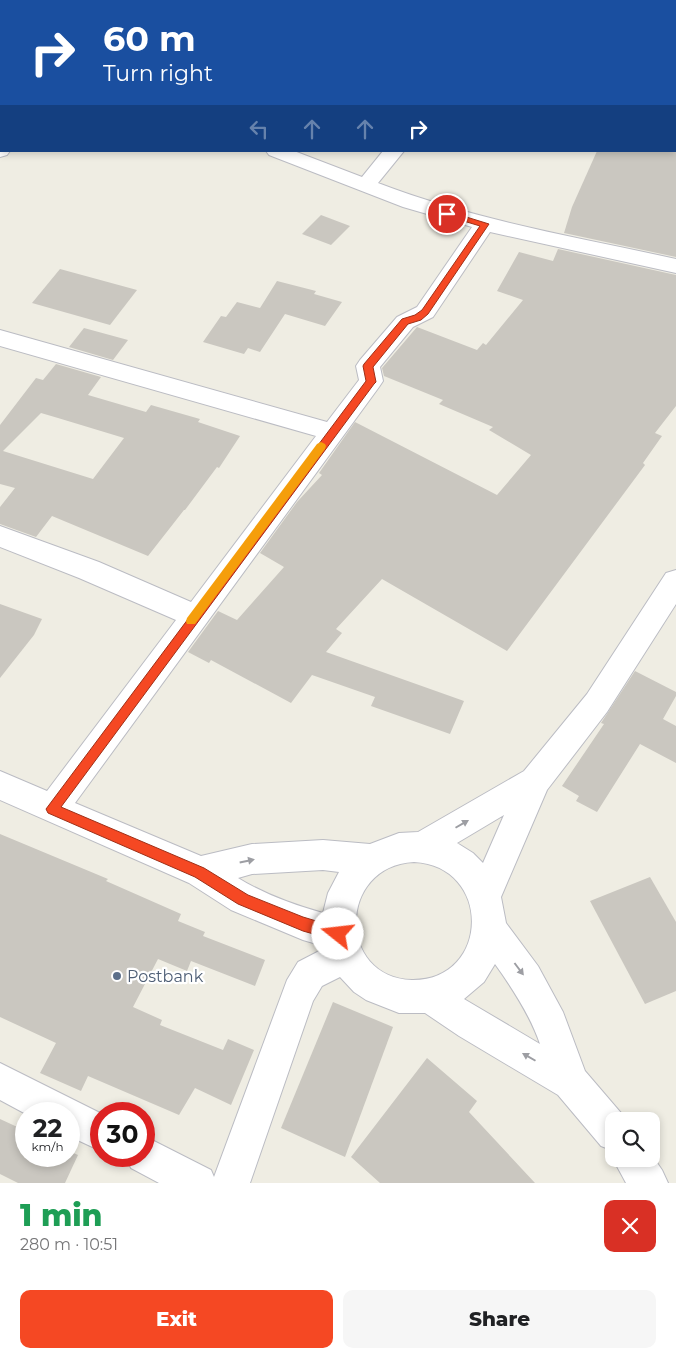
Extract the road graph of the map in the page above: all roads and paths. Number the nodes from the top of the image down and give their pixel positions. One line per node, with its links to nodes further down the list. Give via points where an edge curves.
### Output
1 (279, 152): 3 (street)
2 (393, 152): 3 (street)
3 (365, 186): 4 (street, via 410,203)
4 (485, 224): 5 (street); 7 (street, via 425,312 405,322 368,366 371,382)
5 (676, 266)
6 (0, 338): 7 (street)
7 (332, 432): 10 (street)
8 (0, 536): 10 (street)
9 (676, 582): 11 (street, via 597,703)
10 (195, 616): 13 (street)
11 (536, 781): 14 (street, one-way to 11); 17 (street)
12 (0, 785): 13 (street)
13 (52, 809): 16 (street)
14 (420, 848): 15 (street, via 394,849); 17 (street, via 447,856 469,873)
15 (371, 858): 16 (street, one-way to 15, via 252,859 323,855); 19 (street, via 354,872 343,890 337,912)
16 (200, 872): 19 (street, via 243,899)
17 (484, 896): 18 (street)
18 (490, 930): 20 (street, via 485,953 472,973 453,988); 22 (street, one-way to 22, via 526,978 547,1016)
19 (343, 945): 20 (street, via 362,974 382,988 405,996); 28 (street, via 310,974 299,992)
20 (429, 996): 22 (street, one-way to 20)
21 (0, 1081): 23 (street)
22 (571, 1082): 24 (street)
23 (41, 1102)
24 (605, 1122)
25 (155, 1161): 27 (street)
26 (638, 1167): 29 (street)
27 (198, 1183)
28 (231, 1183)
29 (649, 1183)

